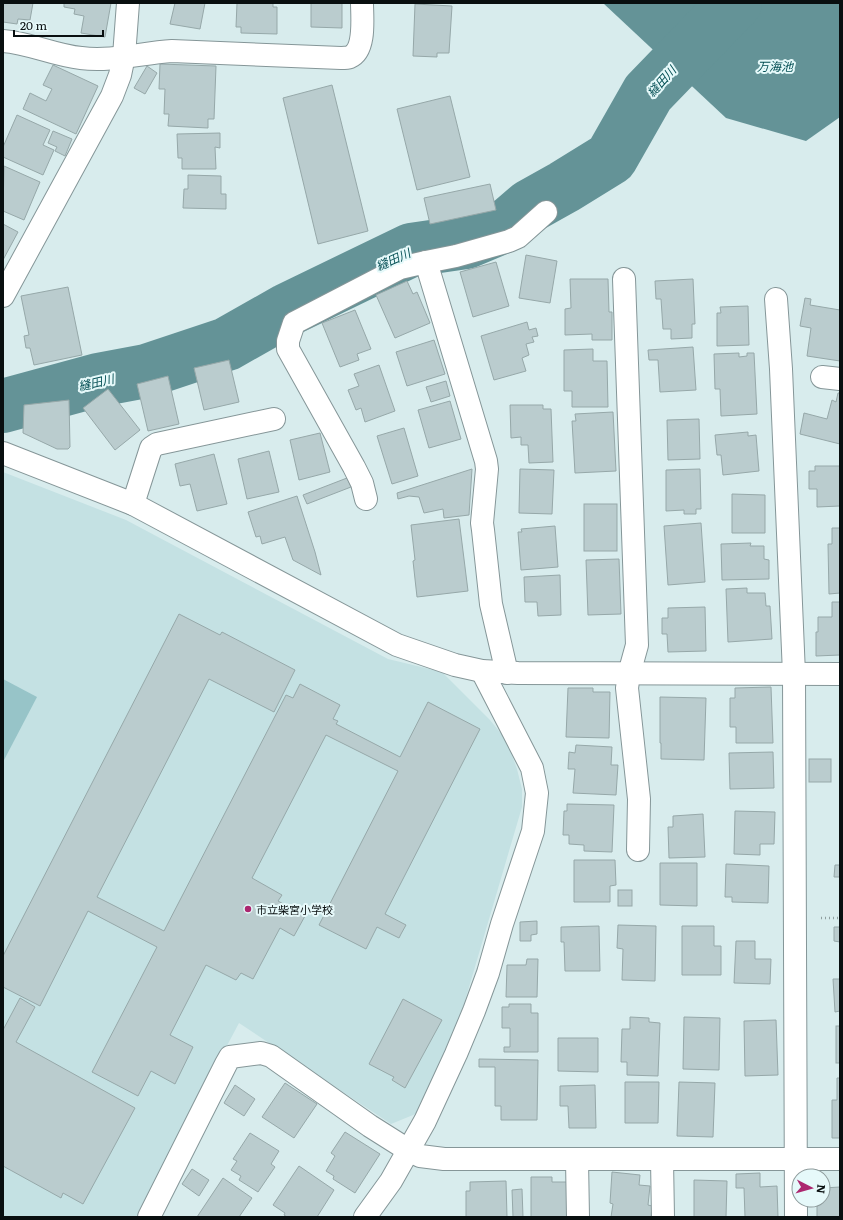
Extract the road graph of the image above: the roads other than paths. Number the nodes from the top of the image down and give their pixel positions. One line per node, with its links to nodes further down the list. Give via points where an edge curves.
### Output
1 (128, 3): 4 (street)
2 (362, 3): 4 (street, via 361,42 351,56 341,58 172,51)
3 (3, 42): 4 (street, via 19,42 82,58 105,60)
4 (124, 56): 8 (street, via 112,96)
5 (546, 212): 6 (street, via 509,241)
6 (426, 262): 12 (street, via 400,268 294,323 288,341 288,349 354,467); 15 (street, via 486,461 482,523 484,545 491,604)
7 (624, 279): 16 (street, via 637,645)
8 (3, 296)
9 (776, 299): 17 (street)
10 (274, 419): 13 (street, via 157,444 151,448)
11 (3, 453): 13 (street)
12 (366, 499)
13 (133, 504): 14 (street, via 397,645 455,665)
14 (482, 671): 15 (street); 20 (street, via 532,768 537,793 533,831 474,1011 425,1121)
15 (507, 673): 16 (street)
16 (629, 674): 17 (street); 19 (street, via 627,688 640,816)
17 (794, 674): 18 (street); 24 (street)
18 (840, 674)
19 (638, 850)
20 (408, 1150): 22 (street, via 420,1156 444,1159); 25 (street, via 271,1056 261,1053 230,1057); 26 (street, via 391,1181)
21 (840, 1159): 24 (street)
22 (577, 1160): 23 (street); 27 (street)
23 (662, 1160): 24 (street); 28 (street)
24 (796, 1160): 29 (street)
25 (149, 1217)
26 (365, 1217)
27 (578, 1217)
28 (663, 1217)
29 (796, 1217)

